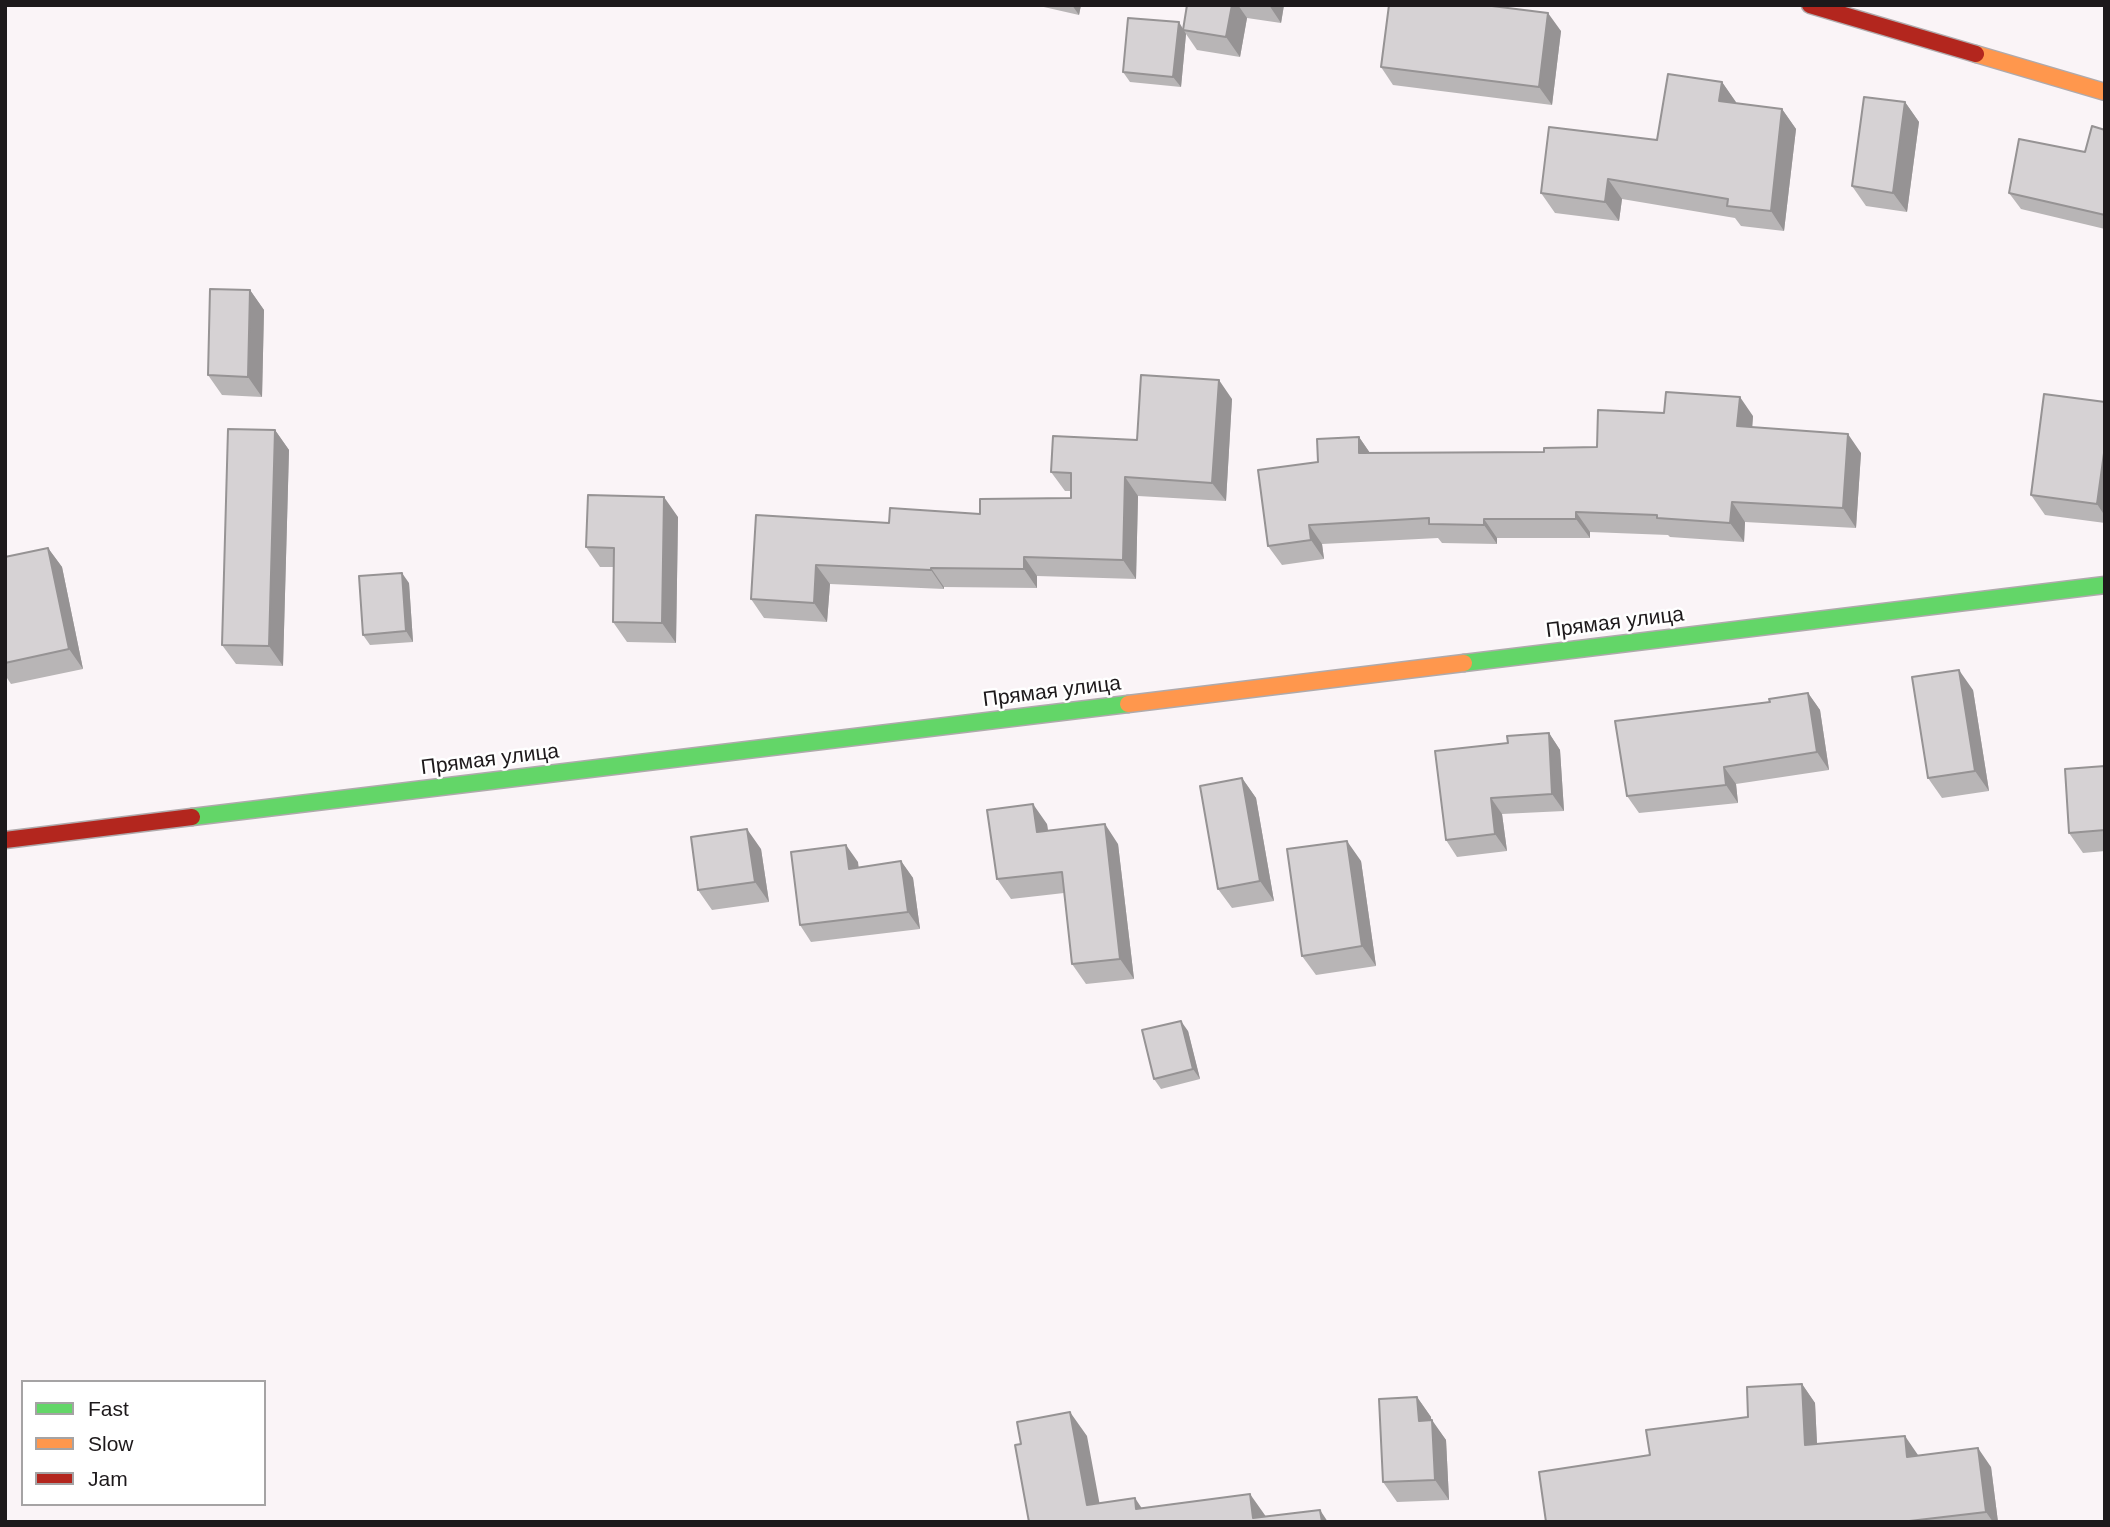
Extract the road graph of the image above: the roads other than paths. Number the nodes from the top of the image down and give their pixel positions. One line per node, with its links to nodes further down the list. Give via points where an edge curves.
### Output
1 (1810, 5): 2 (street)
2 (2105, 92)
3 (2105, 585): 4 (street, Прямая улица)
4 (5, 840)

